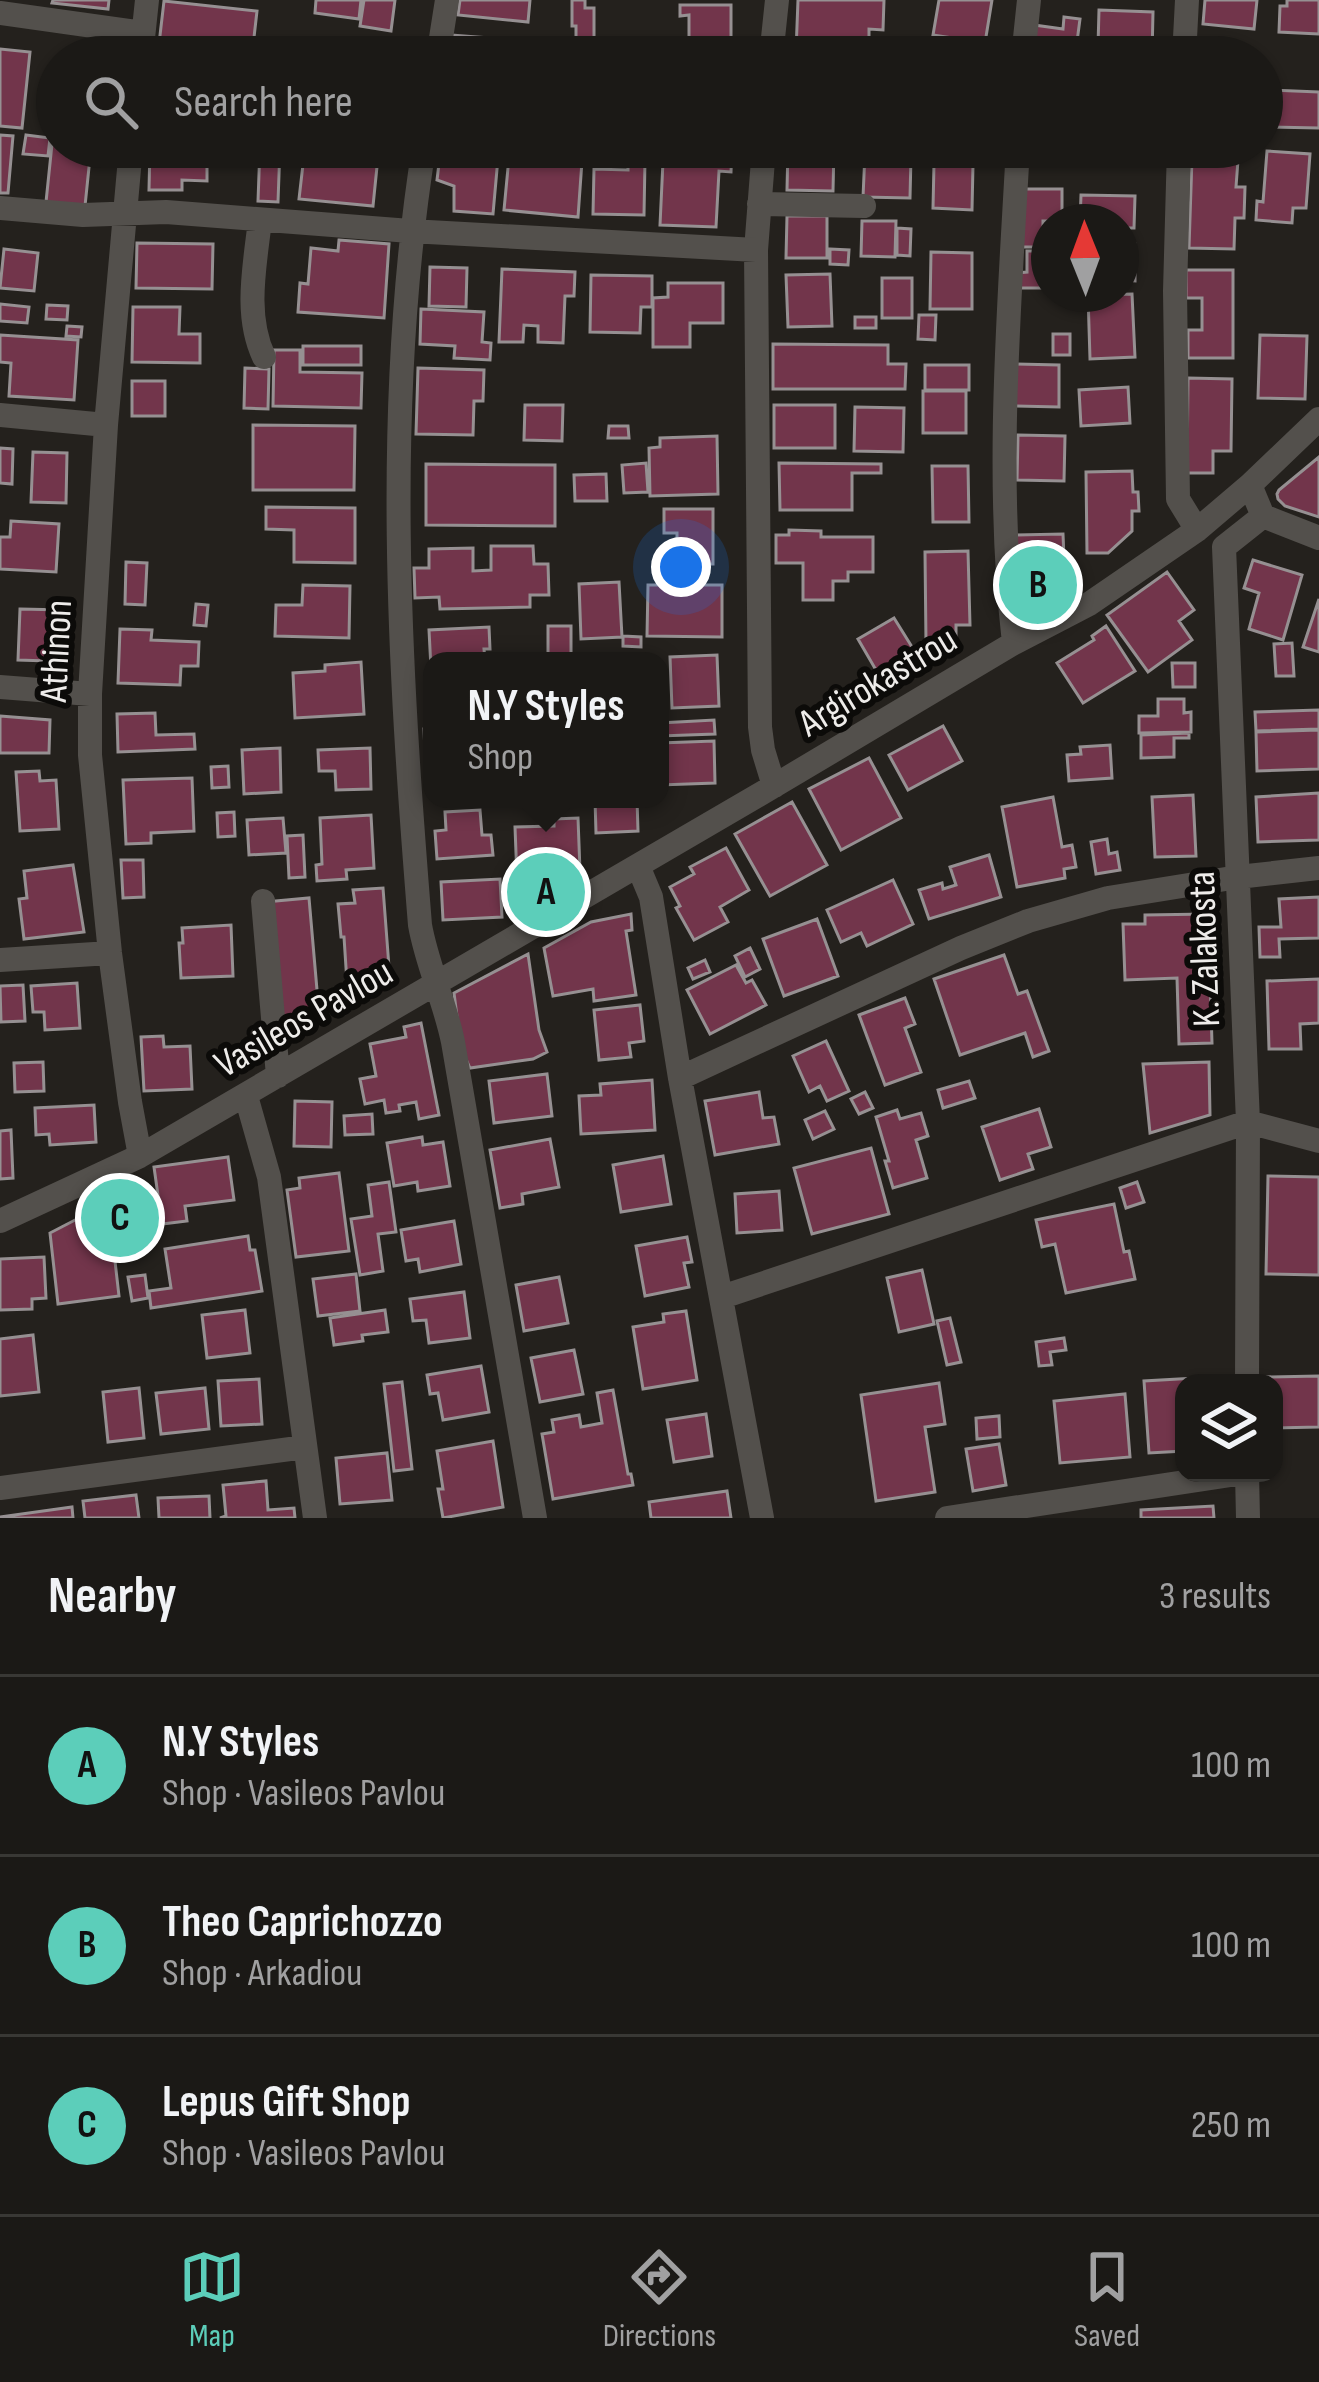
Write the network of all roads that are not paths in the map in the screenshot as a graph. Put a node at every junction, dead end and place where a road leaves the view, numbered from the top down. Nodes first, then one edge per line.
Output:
1 (147, 0) edge
2 (447, 0) edge
3 (777, 0) edge
4 (1029, 0) edge
5 (1187, 0) edge
6 (0, 14) edge
7 (101, 36) edge
8 (143, 36) edge
9 (441, 36) edge
10 (773, 36) edge
11 (1025, 36) edge
12 (1185, 36) edge
13 (129, 168) edge
14 (421, 168) edge
15 (762, 168) edge
16 (1017, 168) edge
17 (1178, 168) edge
18 (759, 204) junction
19 (864, 206) dead end
20 (0, 208) edge
21 (124, 214) junction
22 (260, 220) junction
23 (410, 232) junction
24 (756, 250) junction
25 (263, 358) dead end
26 (0, 416) edge
27 (1319, 419) edge
28 (106, 425) junction
29 (1250, 485) junction
30 (1263, 516) junction
31 (1195, 531) junction
32 (1319, 538) edge
33 (1224, 547) junction
34 (1014, 643) junction
35 (0, 687) edge
36 (90, 694) junction
37 (774, 786) junction
38 (638, 866) junction
39 (1319, 868) edge
40 (1238, 877) junction
41 (263, 901) dead end
42 (110, 952) junction
43 (0, 960) edge
44 (436, 983) junction
45 (278, 1076) junction
46 (680, 1078) junction
47 (246, 1096) junction
48 (1248, 1122) junction
49 (1319, 1141) edge
50 (140, 1156) junction
51 (0, 1221) edge
52 (722, 1297) junction
53 (1247, 1374) edge
54 (304, 1447) junction
55 (1186, 1482) edge
56 (1246, 1482) edge
57 (0, 1488) edge
58 (315, 1518) edge
59 (535, 1518) edge
60 (761, 1518) edge
61 (947, 1518) edge
62 (1248, 1518) edge

1 - 8 street
2 - 9 street
3 - 10 street
4 - 11 street
5 - 12 street
6 - 7 street
13 - 21 street, Athinon
14 - 23 street
15 - 18 street
16 - 34 street
17 - 31 street
18 - 19 street
18 - 24 street
20 - 21 street
21 - 22 street
21 - 28 street, Athinon
22 - 23 street
22 - 25 street
23 - 24 street
23 - 44 street
24 - 37 street
26 - 28 street
27 - 29 street, Argirokastrou
28 - 36 street, Athinon
29 - 30 street
29 - 31 street, Argirokastrou
30 - 32 street
30 - 33 street
31 - 33 street
31 - 34 street, Argirokastrou
33 - 40 street, K. Zalakosta
34 - 37 street, Argirokastrou
35 - 36 street
36 - 42 street, Athinon
37 - 38 street, Argirokastrou
38 - 44 street, Vasileos Pavlou
38 - 46 street
39 - 40 street
40 - 46 street
40 - 48 street, K. Zalakosta
41 - 45 street
42 - 43 street
42 - 50 street, Athinon
44 - 45 street, Vasileos Pavlou
44 - 59 street
45 - 47 street, Vasileos Pavlou
46 - 52 street
47 - 50 street, Vasileos Pavlou
47 - 54 street
48 - 49 street
48 - 52 street
48 - 53 street, K. Zalakosta
50 - 51 street, Vasileos Pavlou
52 - 60 street
54 - 57 street
54 - 58 street
55 - 61 street
56 - 62 street

